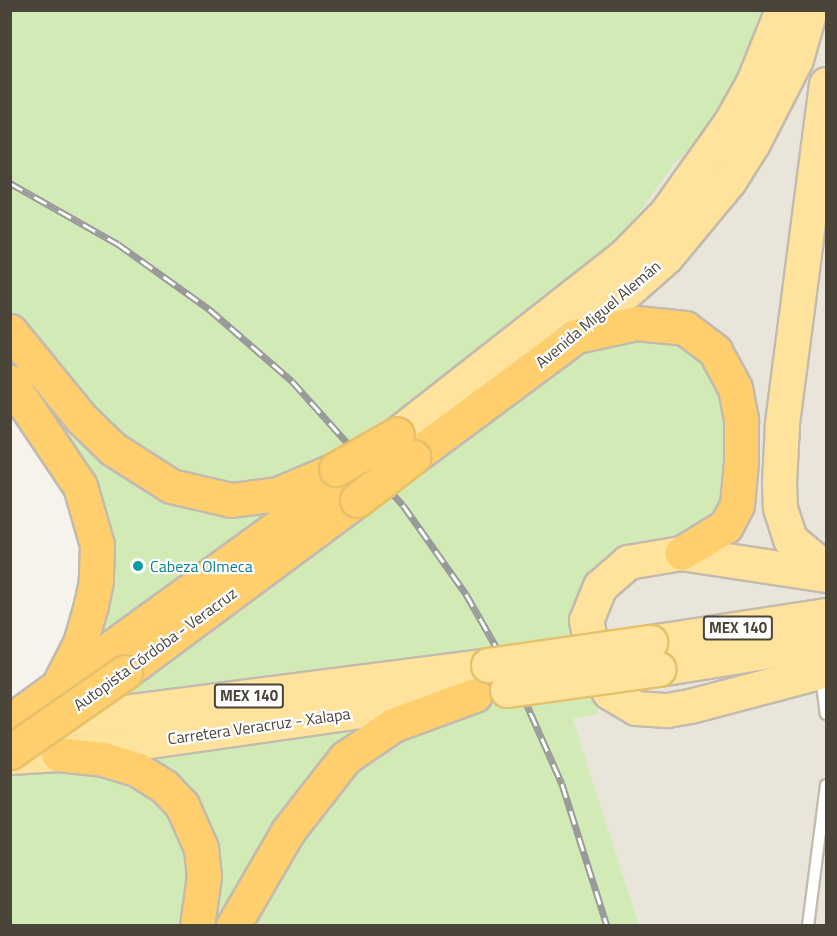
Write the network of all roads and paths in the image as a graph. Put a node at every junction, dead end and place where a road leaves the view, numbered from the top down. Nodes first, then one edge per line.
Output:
1 (782, 10) edge
2 (810, 10) edge
3 (826, 84) edge
4 (10, 332) edge
5 (576, 336) junction
6 (10, 382) edge
7 (405, 445) junction
8 (346, 482) junction
9 (681, 553) junction
10 (826, 569) edge
11 (826, 575) edge
12 (826, 615) edge
13 (654, 655) junction
14 (825, 661) edge
15 (497, 678) junction
16 (58, 687) junction
17 (475, 695) junction
18 (826, 714) edge
19 (10, 723) edge
20 (10, 752) edge
21 (58, 754) junction
22 (10, 757) edge
23 (826, 785) edge
24 (197, 926) edge
25 (233, 926) edge
26 (808, 926) edge

1 - 7 main road, Avenida Miguel Alemán
2 - 5 main road, Avenida Miguel Alemán
3 - 10 main road
4 - 8 highway
5 - 7 highway, Avenida Miguel Alemán
5 - 9 highway
6 - 16 highway
7 - 8 highway, Autopista Córdoba - Veracruz, bridge
8 - 16 highway, Autopista Córdoba - Veracruz
8 - 20 highway, Autopista Córdoba - Veracruz, bridge
9 - 11 main road
9 - 14 main road
12 - 13 main road, MEX 140
13 - 14 main road, MEX 140
13 - 15 main road, MEX 140, bridge
14 - 18 lane
15 - 17 main road, Carretera Veracruz - Xalapa / MEX 140
15 - 19 main road, Carretera Veracruz - Xalapa / MEX 140
16 - 19 highway, Autopista Córdoba - Veracruz
17 - 21 main road, Carretera Veracruz - Xalapa / MEX 140
17 - 25 highway
21 - 22 main road, Carretera Veracruz - Xalapa / MEX 140
21 - 24 highway
23 - 26 lane

